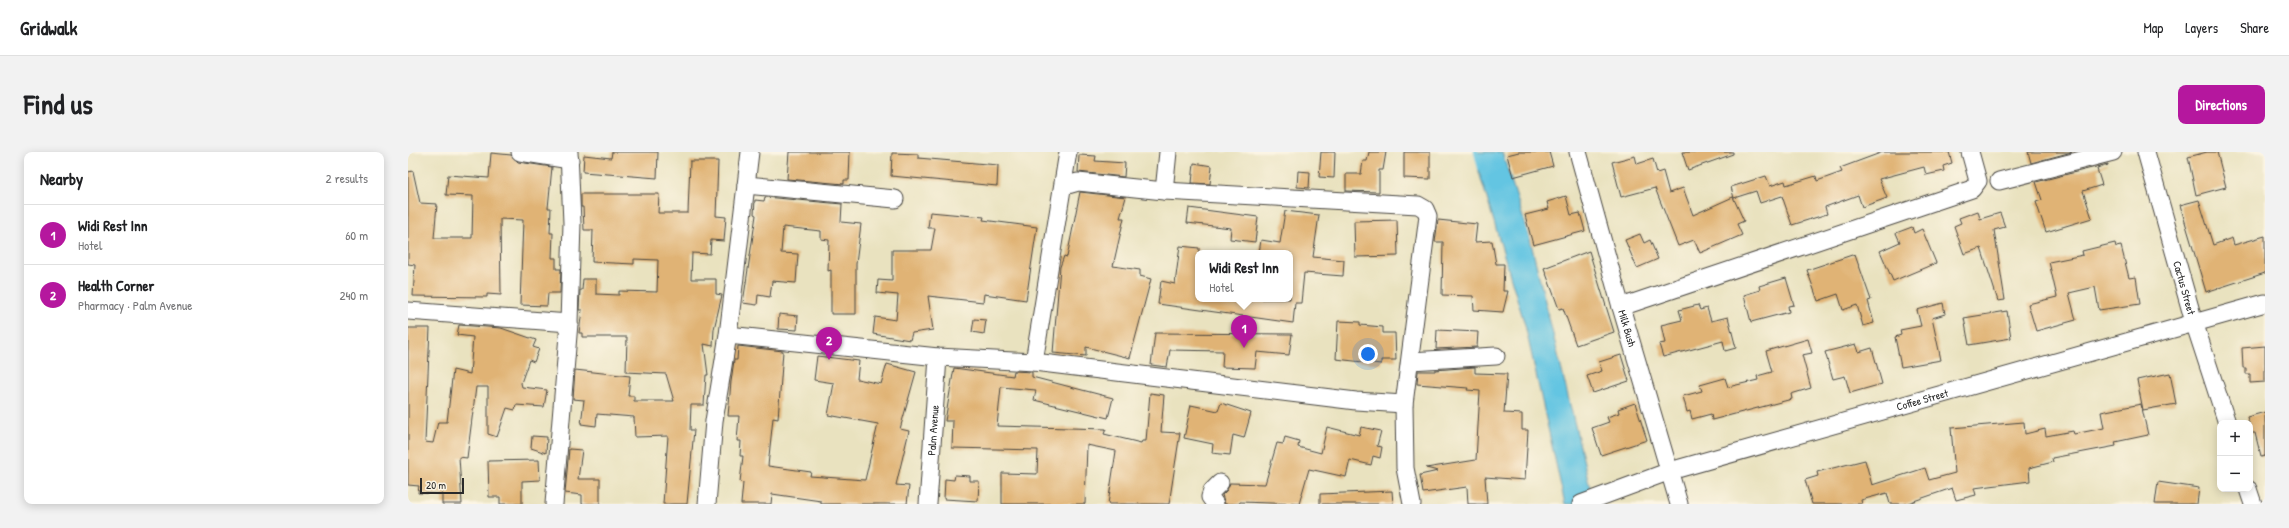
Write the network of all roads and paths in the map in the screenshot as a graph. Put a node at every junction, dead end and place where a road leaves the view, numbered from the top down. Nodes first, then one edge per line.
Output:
1 (520, 152) edge
2 (750, 152) edge
3 (1068, 152) edge
4 (1168, 152) edge
5 (1578, 152) edge
6 (1970, 152) edge
7 (2113, 152) edge
8 (2146, 152) edge
9 (570, 156) edge
10 (2000, 181) dead end
11 (746, 185) junction
12 (1064, 186) junction
13 (1164, 191) junction
14 (895, 199) dead end
15 (2265, 303) edge
16 (1621, 307) junction
17 (408, 311) edge
18 (2194, 322) junction
19 (569, 323) junction
20 (728, 335) junction
21 (1496, 356) dead end
22 (938, 357) junction
23 (1410, 361) junction
24 (1034, 362) junction
25 (1404, 404) junction
26 (2226, 420) edge
27 (1670, 471) junction
28 (1220, 483) dead end
29 (2249, 492) edge
30 (554, 504) edge
31 (707, 504) edge
32 (928, 504) edge
33 (1215, 504) edge
34 (1412, 504) edge
35 (1581, 504) edge
36 (1679, 504) edge
37 (2253, 504) edge

1 - 9 street
2 - 11 street
3 - 12 street
4 - 13 street
5 - 16 street, Milk Bush
6 - 16 street
7 - 10 street
8 - 18 street, Cactus Street
9 - 19 street
11 - 14 street
11 - 20 street
12 - 13 street
12 - 24 street
13 - 23 street
15 - 18 street, Coffee Street
16 - 27 street, Milk Bush
17 - 19 street
18 - 26 street, Cactus Street
18 - 27 street, Coffee Street
19 - 30 street
20 - 22 street
20 - 31 street
21 - 23 street
22 - 24 street
22 - 32 street, Palm Avenue
23 - 25 street
24 - 25 street
25 - 34 street
27 - 35 street, Coffee Street
27 - 36 street, Milk Bush
28 - 33 street
29 - 37 street

